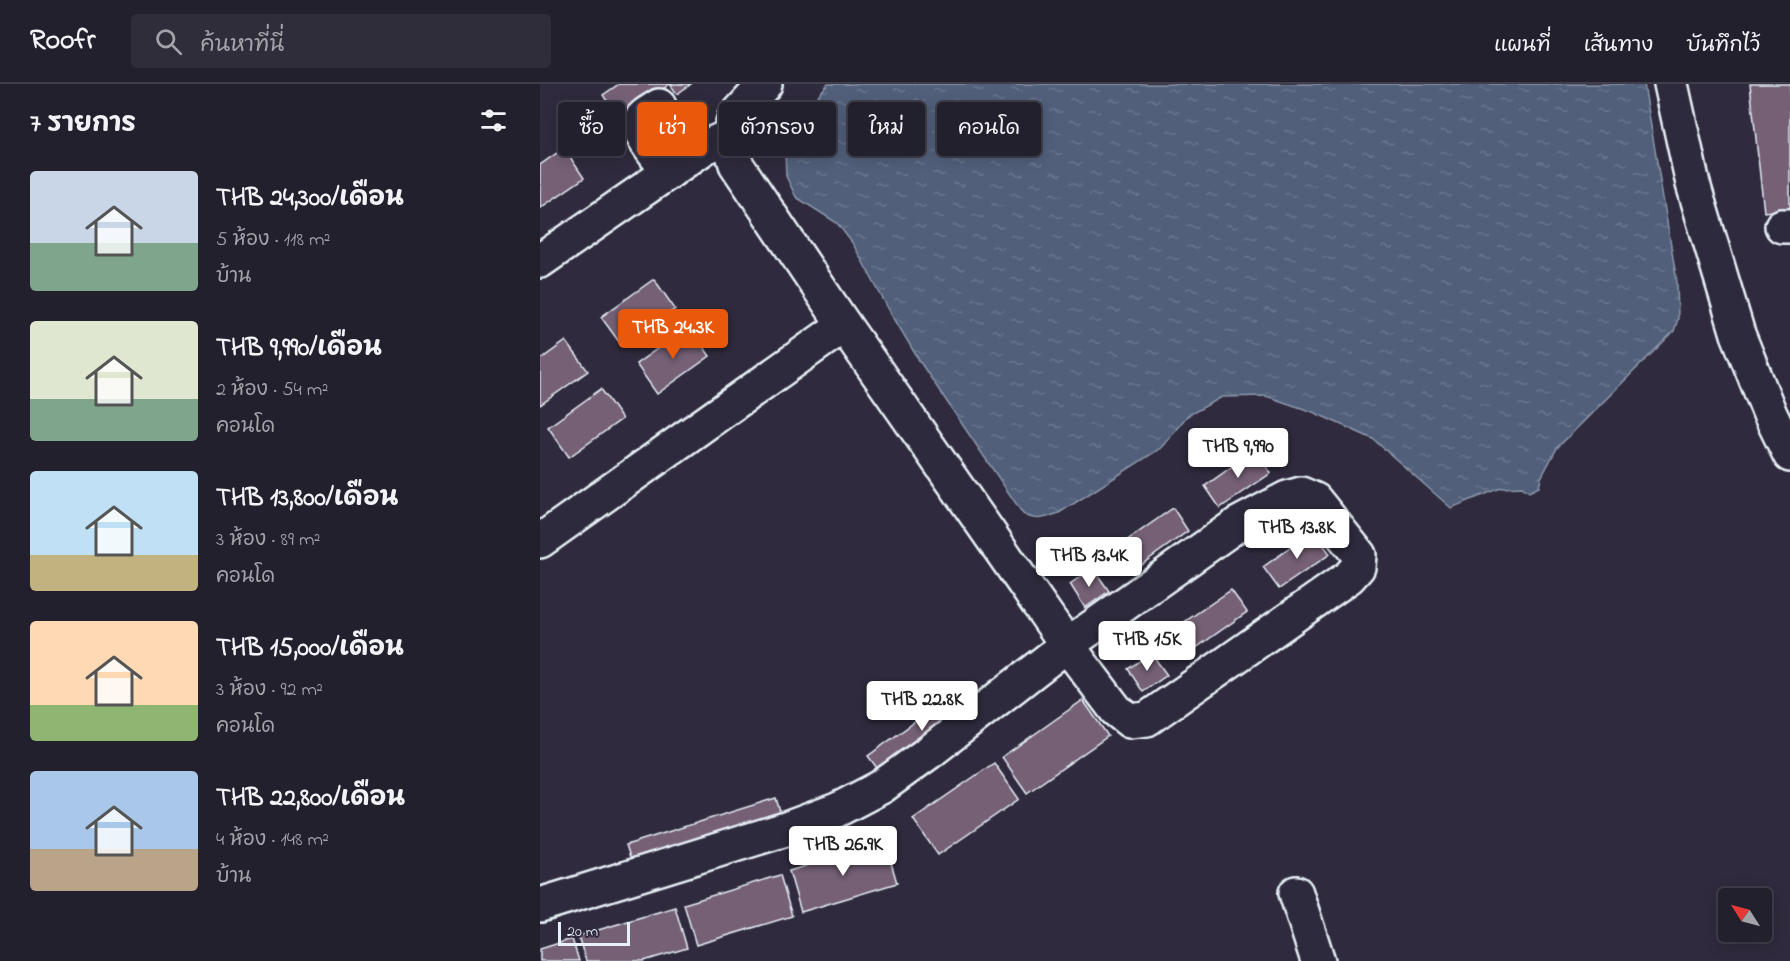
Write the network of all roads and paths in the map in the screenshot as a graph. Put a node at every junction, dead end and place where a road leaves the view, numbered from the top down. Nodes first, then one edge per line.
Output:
1 (765, 84) edge
2 (1671, 84) edge
3 (749, 102) edge
4 (719, 140) edge
5 (657, 156) edge
6 (734, 156) edge
7 (669, 172) junction
8 (540, 261) edge
9 (844, 325) junction
10 (1790, 455) edge
11 (540, 541) edge
12 (1066, 645) junction
13 (1296, 893) dead end
14 (540, 905) edge
15 (1318, 961) edge

1 - 3 street
2 - 10 street
4 - 7 street
5 - 7 street
6 - 9 street
7 - 8 street
9 - 11 street
9 - 12 street
12 - 12 street
12 - 14 street
13 - 15 street

